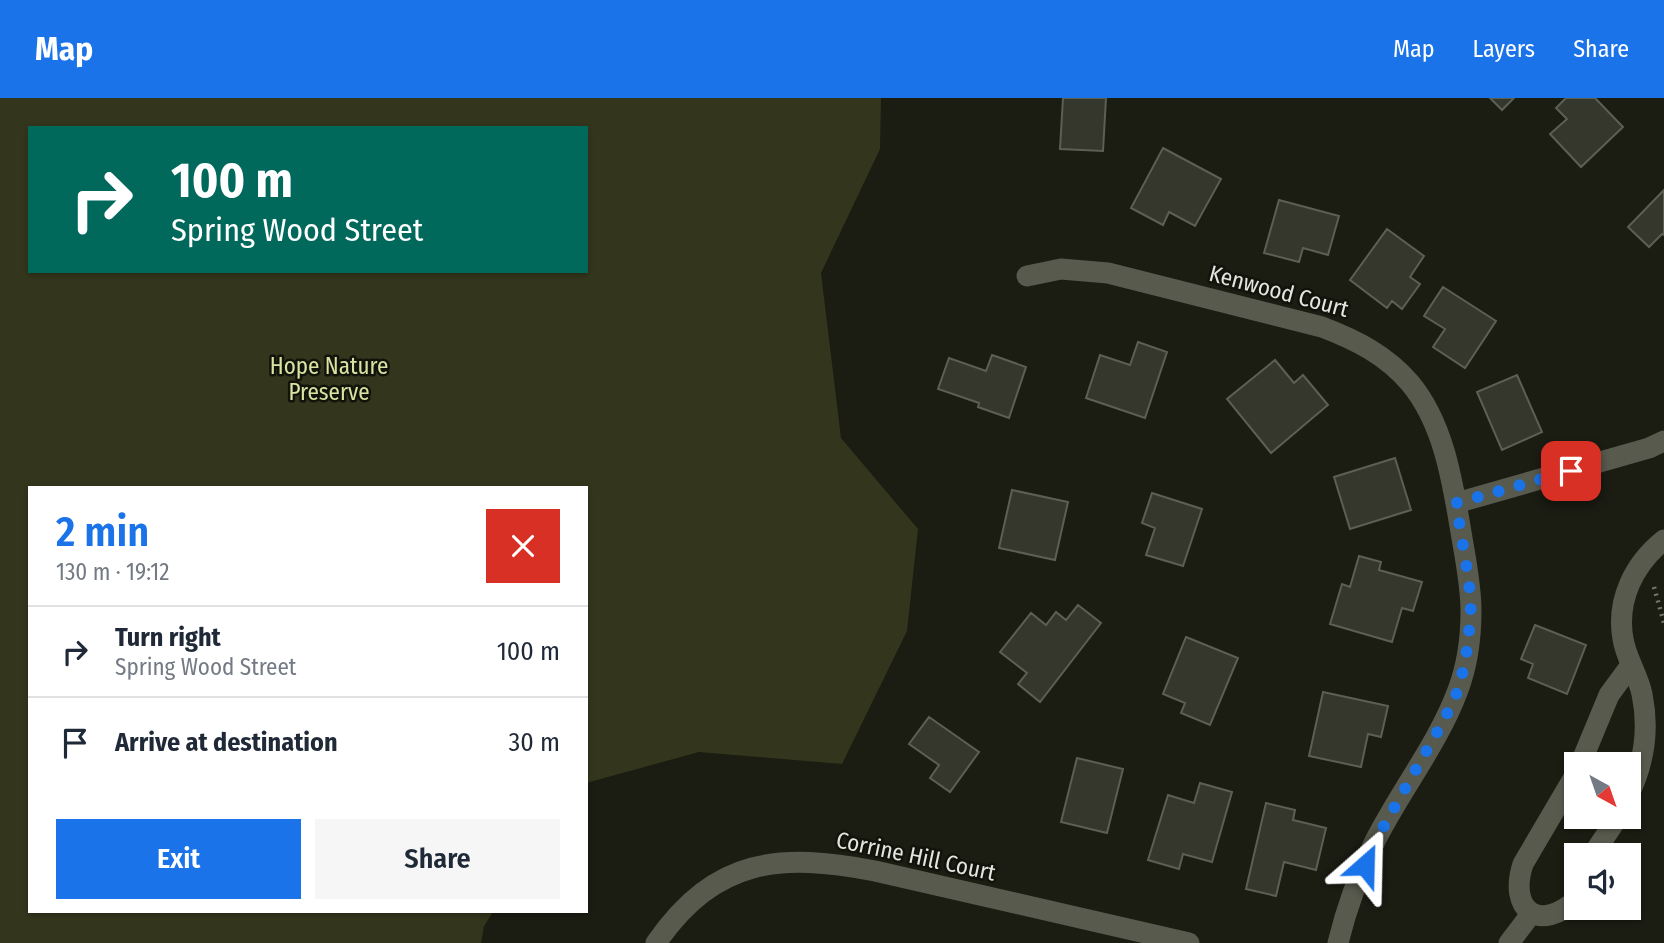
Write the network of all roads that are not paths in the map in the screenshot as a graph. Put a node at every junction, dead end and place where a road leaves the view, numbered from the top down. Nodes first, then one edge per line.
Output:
1 (1027, 276) dead end
2 (1664, 443) edge
3 (1456, 503) junction
4 (1664, 540) edge
5 (1631, 665) junction
6 (1585, 752) edge
7 (1642, 758) edge
8 (1564, 794) edge
9 (1564, 907) edge
10 (1531, 914) junction
11 (656, 943) edge
12 (1189, 943) edge
13 (1339, 943) edge
14 (1509, 943) edge

1 - 3 street, Kenwood Court
2 - 3 street
3 - 13 street, Kenwood Court
4 - 5 street
5 - 6 street
5 - 7 street
8 - 10 street
9 - 10 street
10 - 14 street
11 - 12 street, Corrine Hill Court

